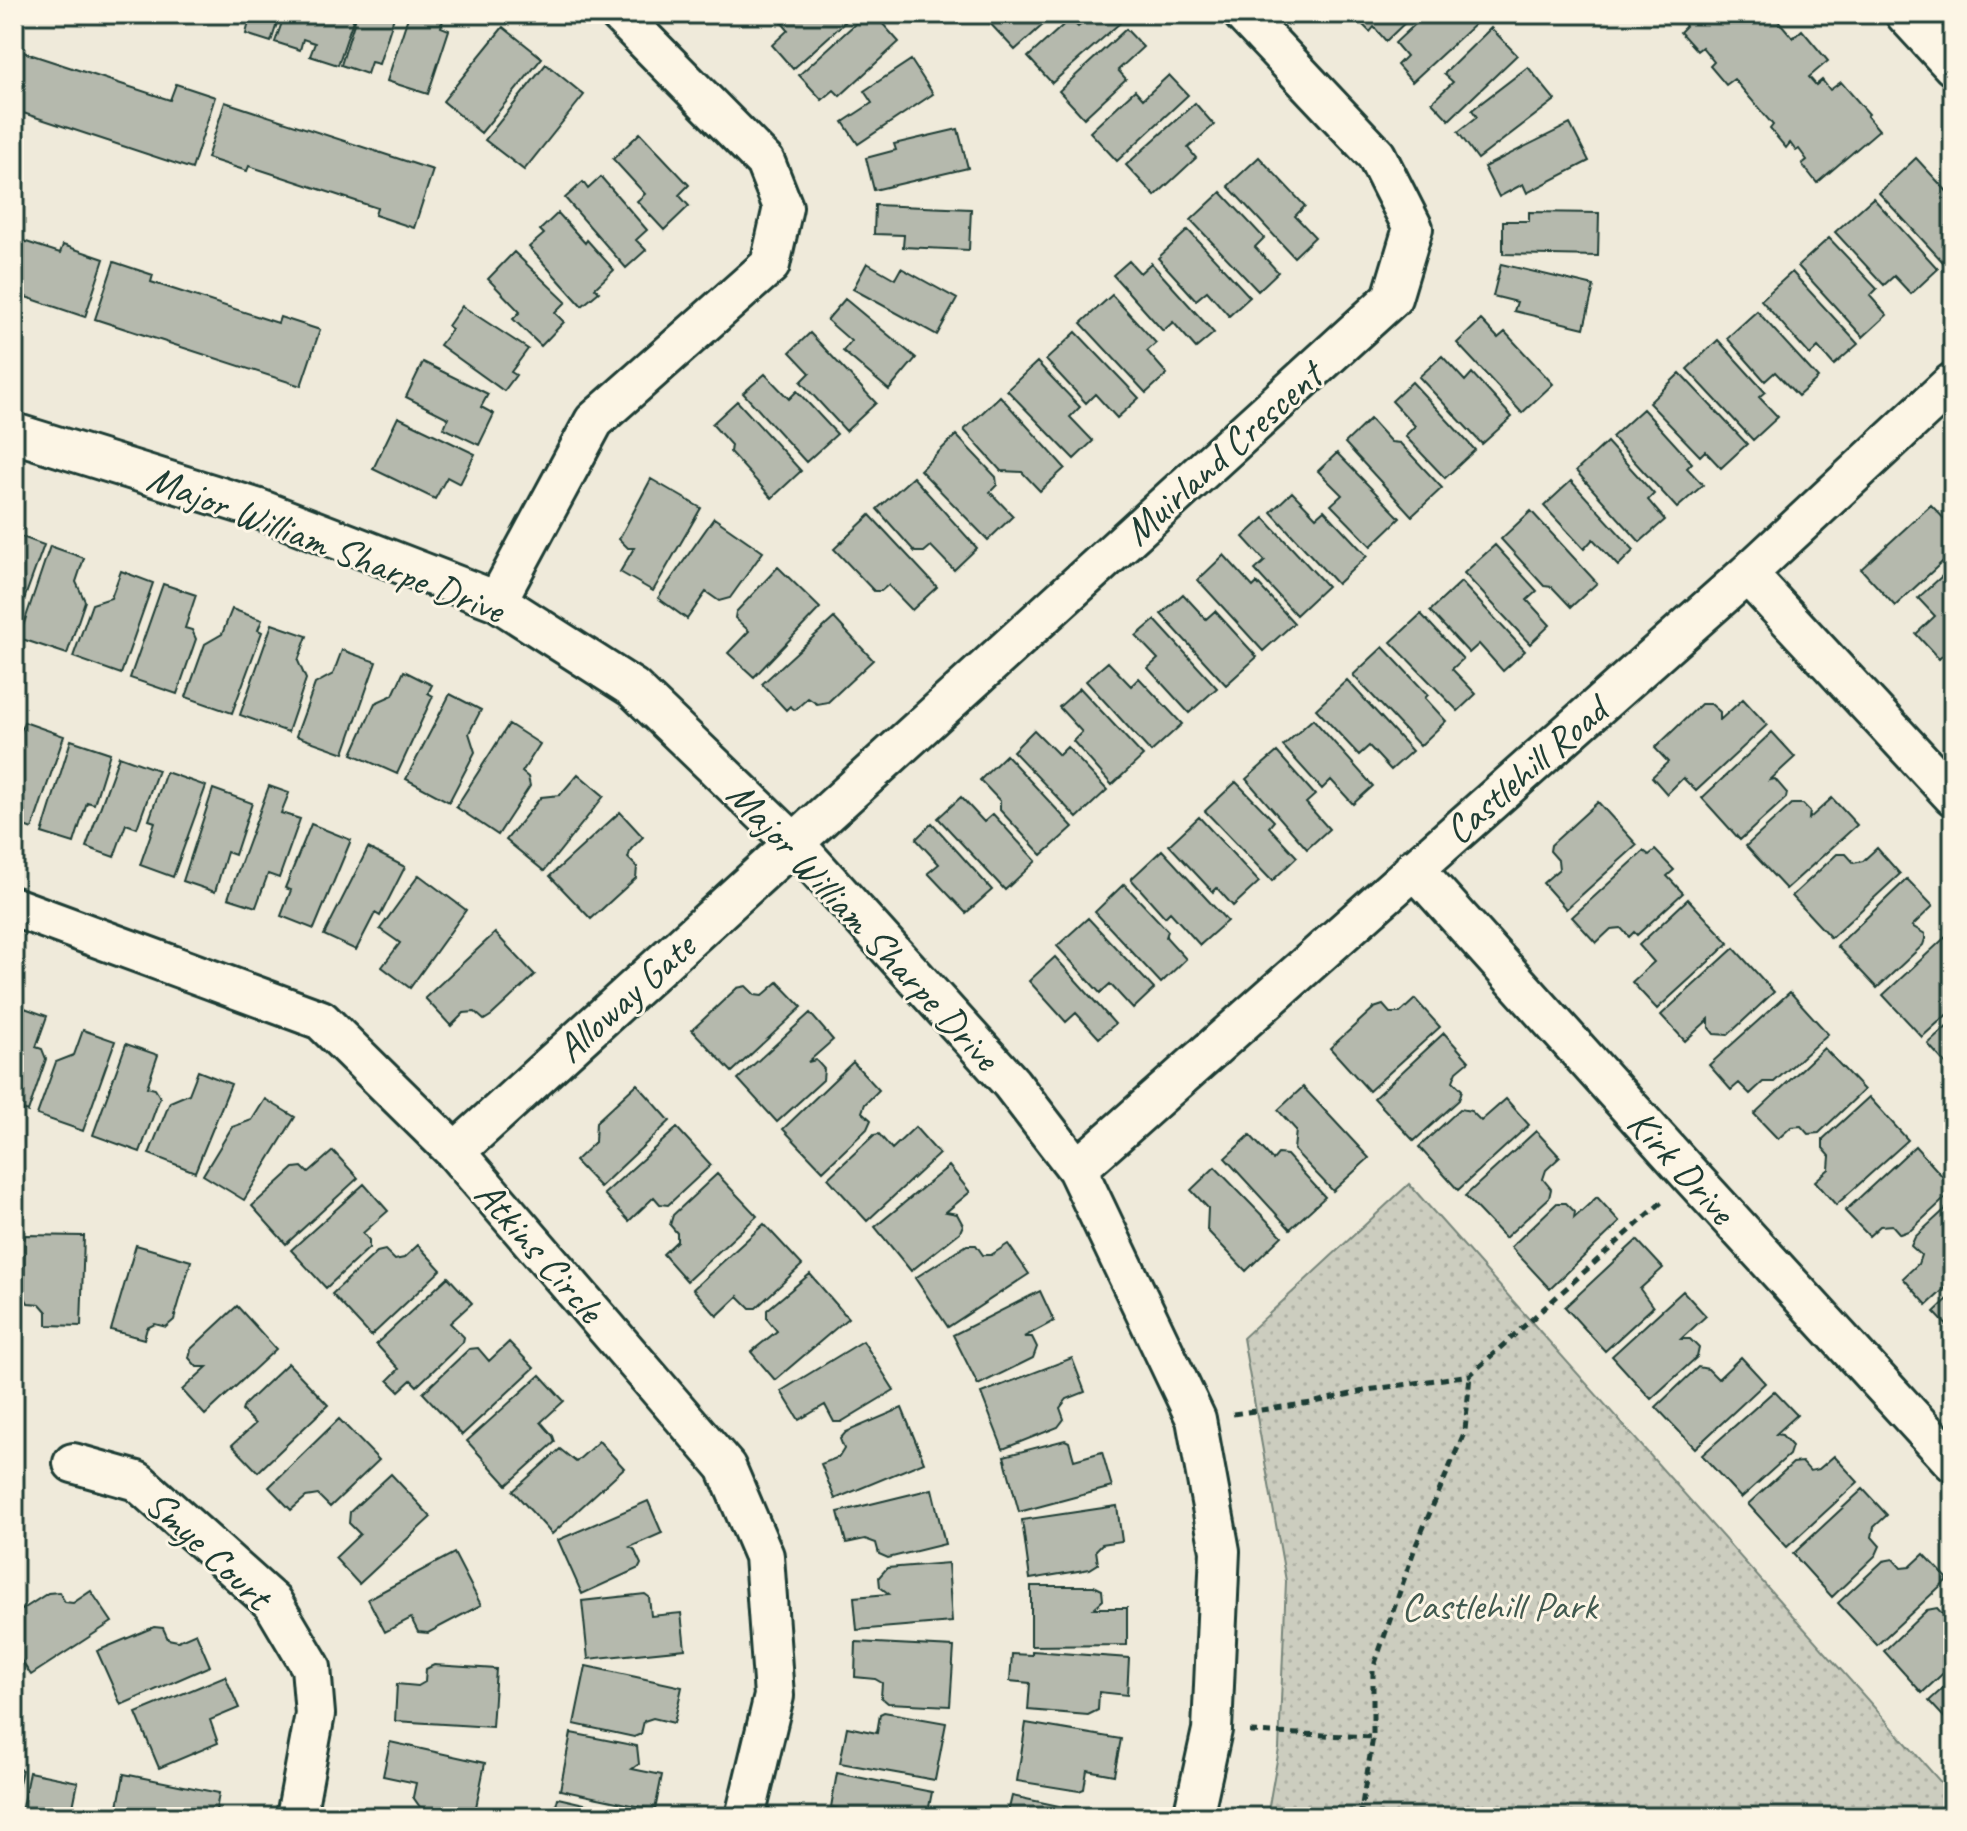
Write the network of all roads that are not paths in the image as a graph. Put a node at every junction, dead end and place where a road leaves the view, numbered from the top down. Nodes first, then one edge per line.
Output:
1 (619, 14) edge
2 (1243, 14) edge
3 (1905, 14) edge
4 (1953, 66) edge
5 (1953, 382) edge
6 (14, 433) edge
7 (1747, 574) junction
8 (497, 601) junction
9 (1953, 796) edge
10 (794, 843) junction
11 (1414, 868) junction
12 (14, 907) edge
13 (455, 1152) junction
14 (1077, 1169) junction
15 (1953, 1462) edge
16 (73, 1463) dead end
17 (296, 1817) edge
18 (745, 1817) edge
19 (1193, 1817) edge

1 - 8 street
2 - 10 street, Muirland Crescent
3 - 4 street
5 - 7 street, Castlehill Road
6 - 8 street, Major William Sharpe Drive
7 - 9 street
7 - 11 street, Castlehill Road
8 - 10 street, Major William Sharpe Drive
10 - 13 street, Alloway Gate
10 - 14 street, Major William Sharpe Drive
11 - 14 street, Castlehill Road
11 - 15 street, Kirk Drive
12 - 13 street, Atkins Circle
13 - 18 street, Atkins Circle
14 - 19 street, Major William Sharpe Drive
16 - 17 street, Smye Court

